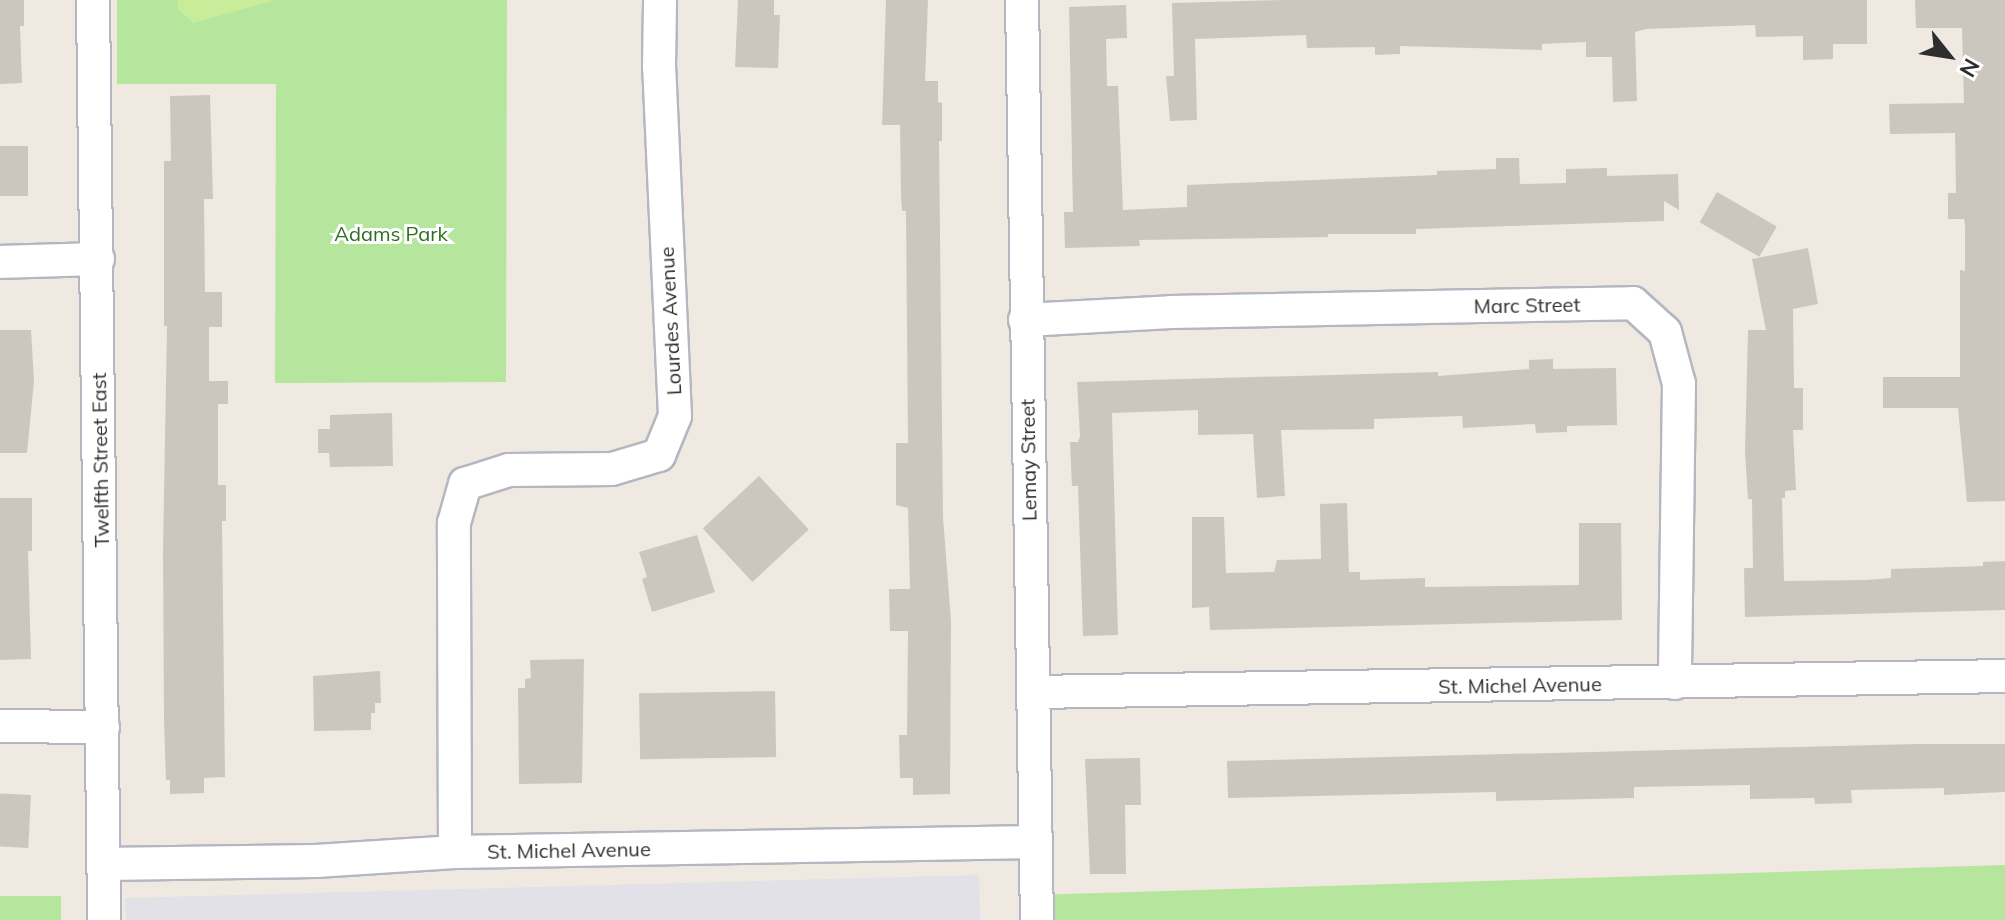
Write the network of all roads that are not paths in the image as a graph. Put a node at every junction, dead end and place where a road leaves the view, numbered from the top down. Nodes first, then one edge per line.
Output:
1 (93, 0) edge
2 (660, 0) edge
3 (1022, 0) edge
4 (98, 259) junction
5 (0, 262) edge
6 (1025, 320) junction
7 (2005, 676) edge
8 (1675, 683) junction
9 (1034, 692) junction
10 (0, 726) edge
11 (103, 727) junction
12 (1036, 842) junction
13 (455, 852) junction
14 (103, 864) junction
15 (104, 920) edge
16 (1037, 920) edge

1 - 4 street, Twelfth Street East
2 - 13 street, Lourdes Avenue
3 - 6 street, Lemay Street
4 - 5 street
4 - 11 street, Twelfth Street East
6 - 8 street, Marc Street
6 - 9 street, Lemay Street
7 - 8 street, St. Michel Avenue
8 - 9 street, St. Michel Avenue
9 - 12 street, Lemay Street
10 - 11 street
11 - 14 street, Twelfth Street East
12 - 13 street, St. Michel Avenue
12 - 16 street, Lemay Street
13 - 14 street, St. Michel Avenue
14 - 15 street, Twelfth Street East

